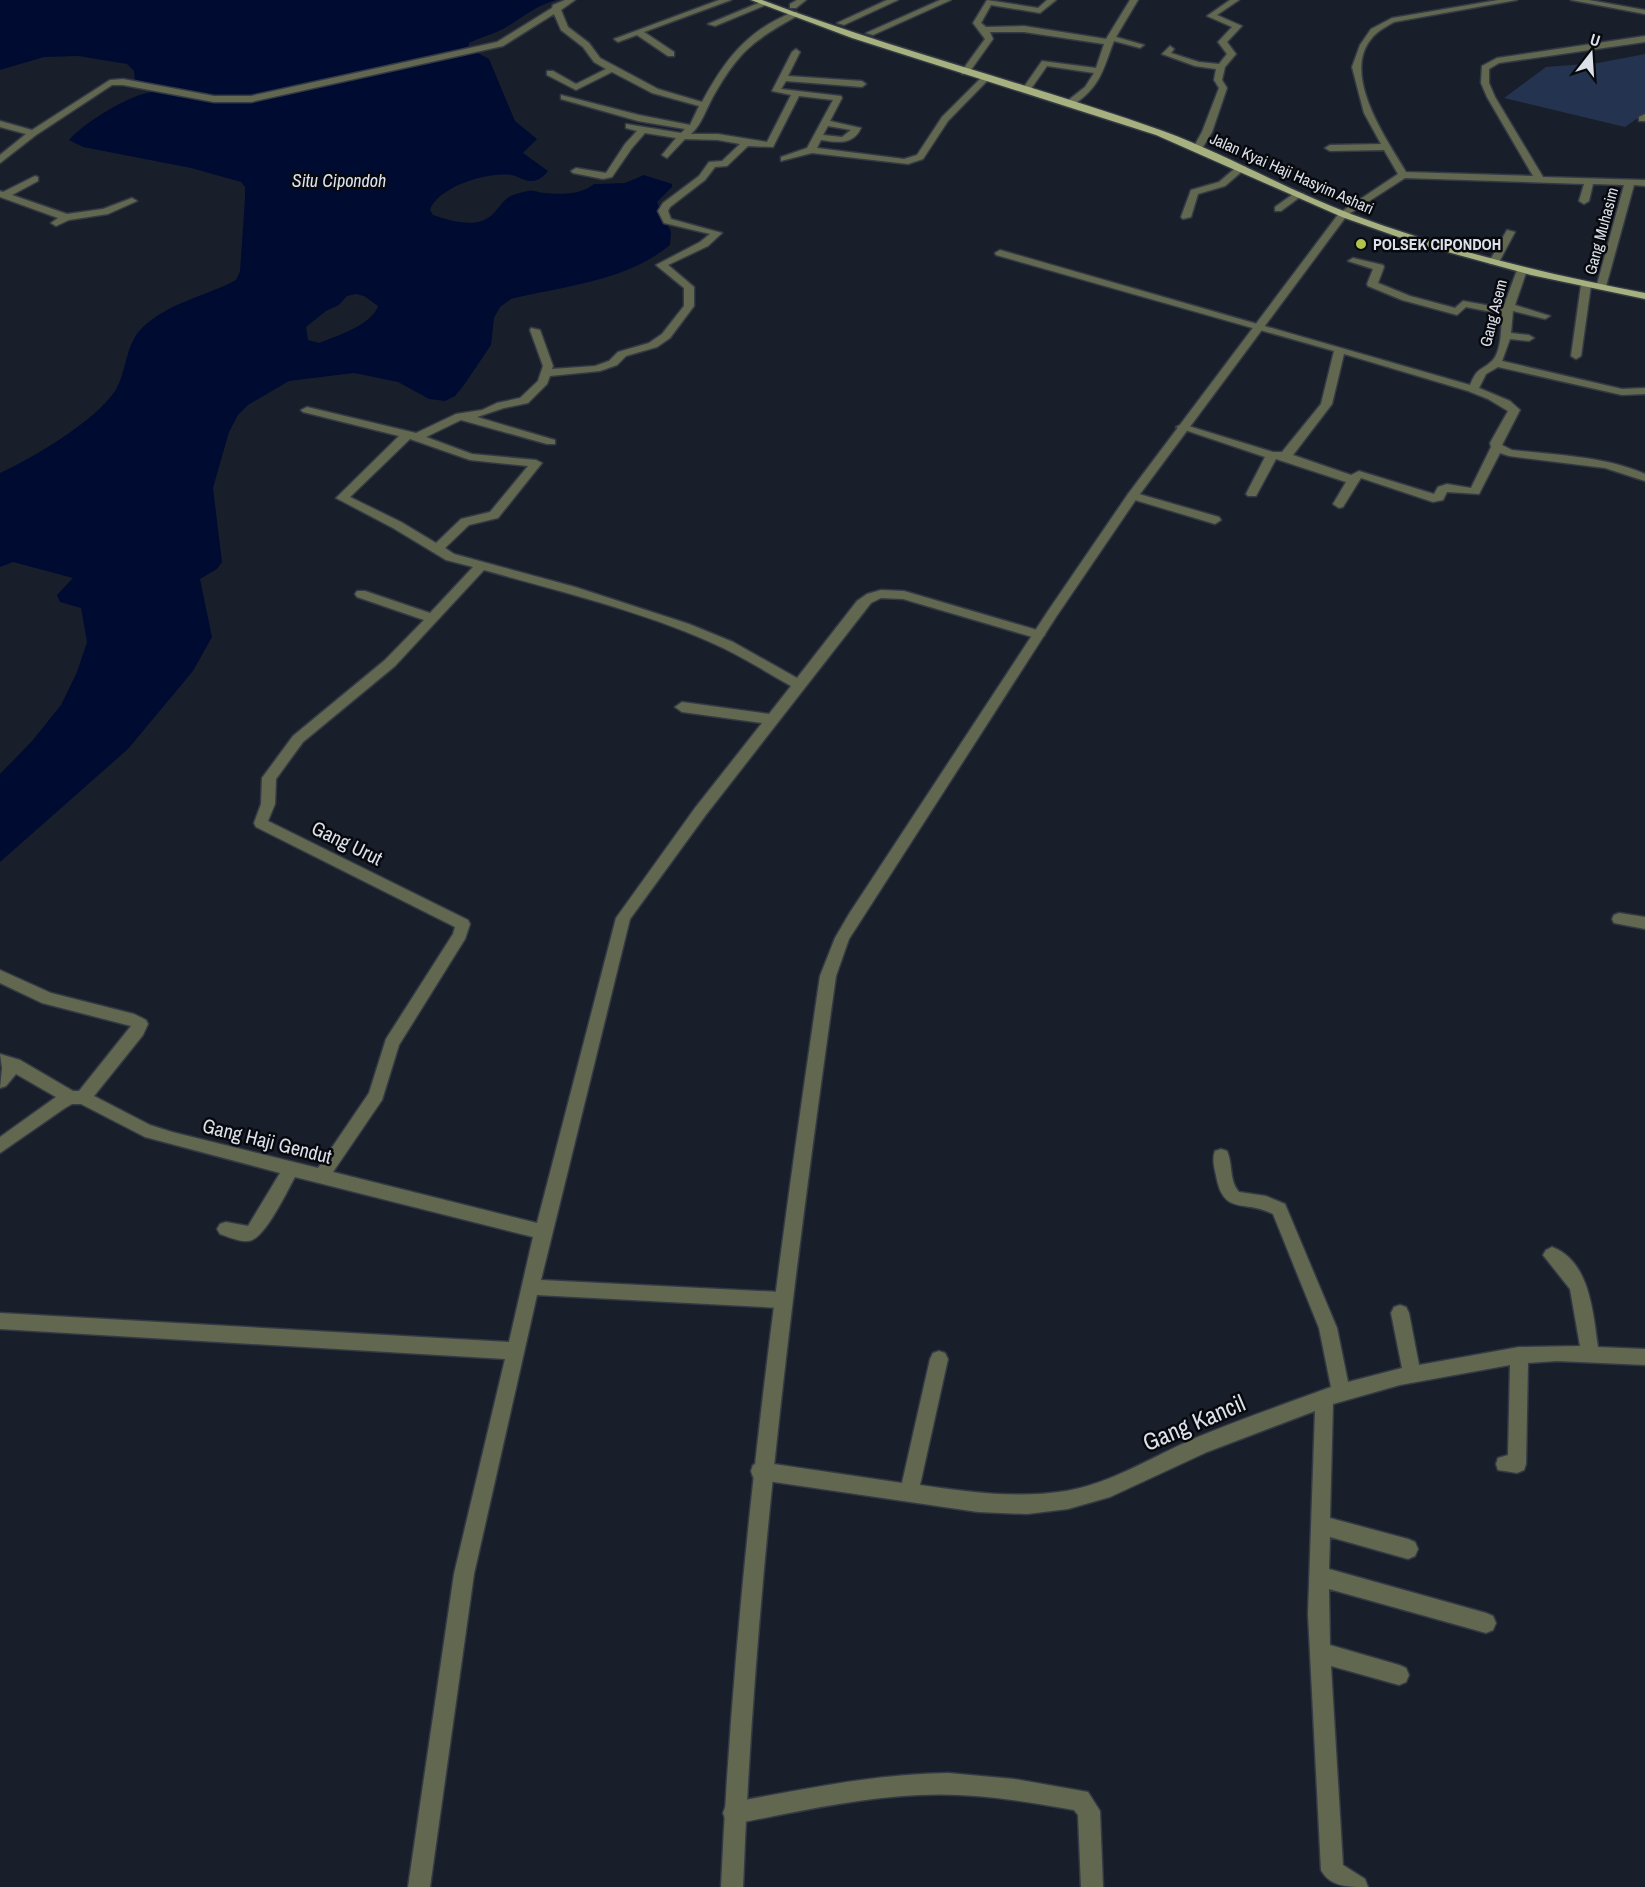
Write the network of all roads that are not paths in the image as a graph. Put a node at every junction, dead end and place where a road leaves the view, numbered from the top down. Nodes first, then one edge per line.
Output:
1 (571, 0) edge
2 (727, 0) edge
3 (776, 0) edge
4 (802, 0) edge
5 (894, 0) edge
6 (947, 0) edge
7 (1052, 0) edge
8 (1134, 0) edge
9 (1235, 0) edge
10 (1513, 0) edge
11 (1575, 0) edge
12 (990, 1) edge
13 (760, 2) edge
14 (1013, 3) edge
15 (556, 7) junction
16 (793, 10) junction
17 (1645, 12) edge
18 (690, 14) junction
19 (842, 23) junction
20 (712, 24) junction
21 (724, 29) dead end
22 (983, 30) junction
23 (638, 32) junction
24 (870, 33) junction
25 (618, 39) dead end
26 (1645, 39) edge
27 (1110, 40) junction
28 (1140, 45) dead end
29 (1170, 49) dead end
30 (796, 52) dead end
31 (671, 54) dead end
32 (932, 61) junction
33 (1221, 67) junction
34 (612, 69) junction
35 (1101, 71) junction
36 (965, 72) junction
37 (550, 73) dead end
38 (781, 78) junction
39 (986, 79) junction
40 (862, 84) dead end
41 (1025, 91) junction
42 (796, 94) junction
43 (564, 96) dead end
44 (1069, 104) junction
45 (704, 105) junction
46 (825, 123) junction
47 (0, 124) edge
48 (629, 126) dead end
49 (694, 128) junction
50 (644, 130) junction
51 (33, 133) junction
52 (683, 136) junction
53 (817, 137) junction
54 (746, 143) junction
55 (1387, 147) junction
56 (1198, 148) junction
57 (1330, 148) dead end
58 (811, 150) junction
59 (667, 155) dead end
60 (784, 159) dead end
61 (0, 160) edge
62 (1242, 167) junction
63 (576, 171) dead end
64 (1403, 175) junction
65 (35, 179) dead end
66 (1540, 180) junction
67 (1589, 182) junction
68 (1630, 182) junction
69 (1645, 183) edge
70 (2, 194) edge
71 (1299, 194) junction
72 (132, 201) dead end
73 (1584, 201) dead end
74 (1278, 209) dead end
75 (1343, 214) junction
76 (1185, 217) dead end
77 (1510, 232) dead end
78 (1000, 253) dead end
79 (1353, 261) dead end
80 (1494, 262) junction
81 (1522, 270) junction
82 (1586, 285) junction
83 (1601, 288) junction
84 (1645, 296) edge
85 (1508, 309) junction
86 (1545, 316) dead end
87 (1261, 326) junction
88 (535, 330) dead end
89 (1506, 335) junction
90 (1529, 338) dead end
91 (1340, 350) junction
92 (1576, 356) dead end
93 (1496, 363) junction
94 (547, 373) junction
95 (1473, 390) junction
96 (1645, 391) edge
97 (307, 410) dead end
98 (465, 417) junction
99 (1182, 427) junction
100 (412, 436) junction
101 (551, 442) dead end
102 (1497, 447) junction
103 (1278, 455) junction
104 (1645, 478) edge
105 (1353, 480) junction
106 (1252, 494) dead end
107 (1132, 496) junction
108 (1339, 504) dead end
109 (1215, 520) dead end
110 (436, 549) junction
111 (480, 567) junction
112 (361, 594) dead end
113 (432, 618) junction
114 (1039, 635) junction
115 (800, 685) junction
116 (682, 707) dead end
117 (773, 719) junction
118 (1619, 919) dead end
119 (1645, 923) edge
120 (0, 976) edge
121 (7, 1062) edge
122 (0, 1081) edge
123 (76, 1097) junction
124 (0, 1146) edge
125 (1221, 1156) dead end
126 (291, 1169) junction
127 (321, 1177) junction
128 (226, 1229) dead end
129 (543, 1232) junction
130 (1552, 1256) dead end
131 (530, 1287) junction
132 (781, 1300) junction
133 (1400, 1313) dead end
134 (0, 1321) edge
135 (515, 1351) junction
136 (1590, 1353) junction
137 (1519, 1355) junction
138 (1645, 1357) edge
139 (939, 1359) dead end
140 (1412, 1374) junction
141 (1332, 1396) junction
142 (1506, 1464) dead end
143 (760, 1471) junction
144 (909, 1493) junction
145 (1321, 1525) junction
146 (1408, 1549) dead end
147 (1319, 1576) junction
148 (1486, 1623) dead end
149 (1321, 1653) junction
150 (1400, 1675) dead end
151 (734, 1813) junction
152 (419, 1887) edge
153 (732, 1887) edge
154 (1092, 1887) edge
155 (1358, 1887) edge

1 - 15 street
2 - 18 street
3 - 16 main road, Jalan Kyai Haji Hasyim Ashari
4 - 16 street
5 - 19 street
6 - 24 street
7 - 14 street
8 - 27 street
9 - 33 street
10 - 55 street
11 - 17 street
12 - 14 street
12 - 22 street
13 - 16 main road, Jalan Kyai Haji Hasyim Ashari
13 - 20 street
15 - 34 street
15 - 51 street
16 - 19 main road, Jalan Kyai Haji Hasyim Ashari
16 - 32 main road, Jalan Kyai Haji Hasyim Ashari
16 - 45 street
18 - 20 street
18 - 23 street
19 - 24 main road, Jalan Kyai Haji Hasyim Ashari
20 - 21 street
22 - 27 street
22 - 36 street
23 - 25 street
23 - 31 street
24 - 32 main road, Jalan Kyai Haji Hasyim Ashari
26 - 66 street
27 - 28 street
27 - 35 street
29 - 33 street
30 - 38 street
32 - 36 main road, Jalan Kyai Haji Hasyim Ashari
33 - 56 street
34 - 37 street
34 - 45 street
35 - 41 street
35 - 44 street
36 - 39 main road, Jalan Kyai Haji Hasyim Ashari
38 - 40 street
38 - 42 street
39 - 41 main road, Jalan Kyai Haji Hasyim Ashari
39 - 58 street
41 - 44 main road, Jalan Kyai Haji Hasyim Ashari
42 - 46 street
42 - 54 street
43 - 49 street
44 - 56 main road, Jalan Kyai Haji Hasyim Ashari
45 - 49 street
46 - 53 street
46 - 53 street
47 - 51 street
48 - 50 street
49 - 52 street
50 - 52 street
50 - 63 street
51 - 61 street
52 - 54 street
52 - 59 street
53 - 58 street
54 - 94 street
55 - 57 street
55 - 64 street
56 - 62 main road, Jalan Kyai Haji Hasyim Ashari
58 - 60 street
62 - 71 main road, Jalan Kyai Haji Hasyim Ashari
62 - 76 street
64 - 66 street
64 - 75 street
65 - 70 street
66 - 67 street
67 - 68 street
67 - 73 street
68 - 69 street
68 - 83 street, Gang Muhasim
70 - 72 street
71 - 74 street
71 - 75 main road, Jalan Kyai Haji Hasyim Ashari
75 - 80 main road, Jalan Kyai Haji Hasyim Ashari
75 - 87 street
77 - 80 street
78 - 87 street
79 - 85 street
80 - 81 main road, Jalan Kyai Haji Hasyim Ashari
81 - 82 main road, Jalan Kyai Haji Hasyim Ashari
81 - 85 street, Gang Asem
82 - 83 main road, Jalan Kyai Haji Hasyim Ashari
82 - 92 street
83 - 84 main road, Jalan Kyai Haji Hasyim Ashari
85 - 86 street
85 - 89 street, Gang Asem
87 - 91 street
87 - 99 street
88 - 94 street
89 - 90 street
89 - 93 street, Gang Asem
91 - 95 street
91 - 103 street
93 - 95 street, Gang Asem
93 - 96 street
94 - 98 street
95 - 102 street
97 - 100 street
98 - 100 street
98 - 101 street
99 - 103 street
99 - 107 street
100 - 110 street
100 - 110 street
102 - 104 street
102 - 105 street
103 - 105 street
103 - 106 street
105 - 108 street
107 - 109 street
107 - 114 street
110 - 111 street
111 - 113 street, Gang Urut
111 - 115 street
112 - 113 street
113 - 127 street, Gang Urut
114 - 115 street
114 - 132 street
115 - 117 street
116 - 117 street
117 - 129 street
118 - 119 street
120 - 123 street
121 - 122 street
121 - 123 street, Gang Haji Gendut
123 - 124 street
123 - 126 street, Gang Haji Gendut
125 - 141 street
126 - 127 street, Gang Haji Gendut
126 - 128 street
127 - 129 street, Gang Haji Gendut
129 - 131 street
130 - 136 street
131 - 132 street
131 - 135 street
132 - 143 street
133 - 140 street
134 - 135 street
135 - 152 street
136 - 137 street, Gang Kancil
136 - 138 street, Gang Kancil
137 - 140 street, Gang Kancil
137 - 142 street
139 - 144 street
140 - 141 street, Gang Kancil
141 - 144 street, Gang Kancil
141 - 145 street
143 - 144 street, Gang Kancil
143 - 151 street
145 - 146 street
145 - 147 street
147 - 148 street
147 - 149 street
149 - 150 street
149 - 155 street
151 - 153 street
151 - 154 street

